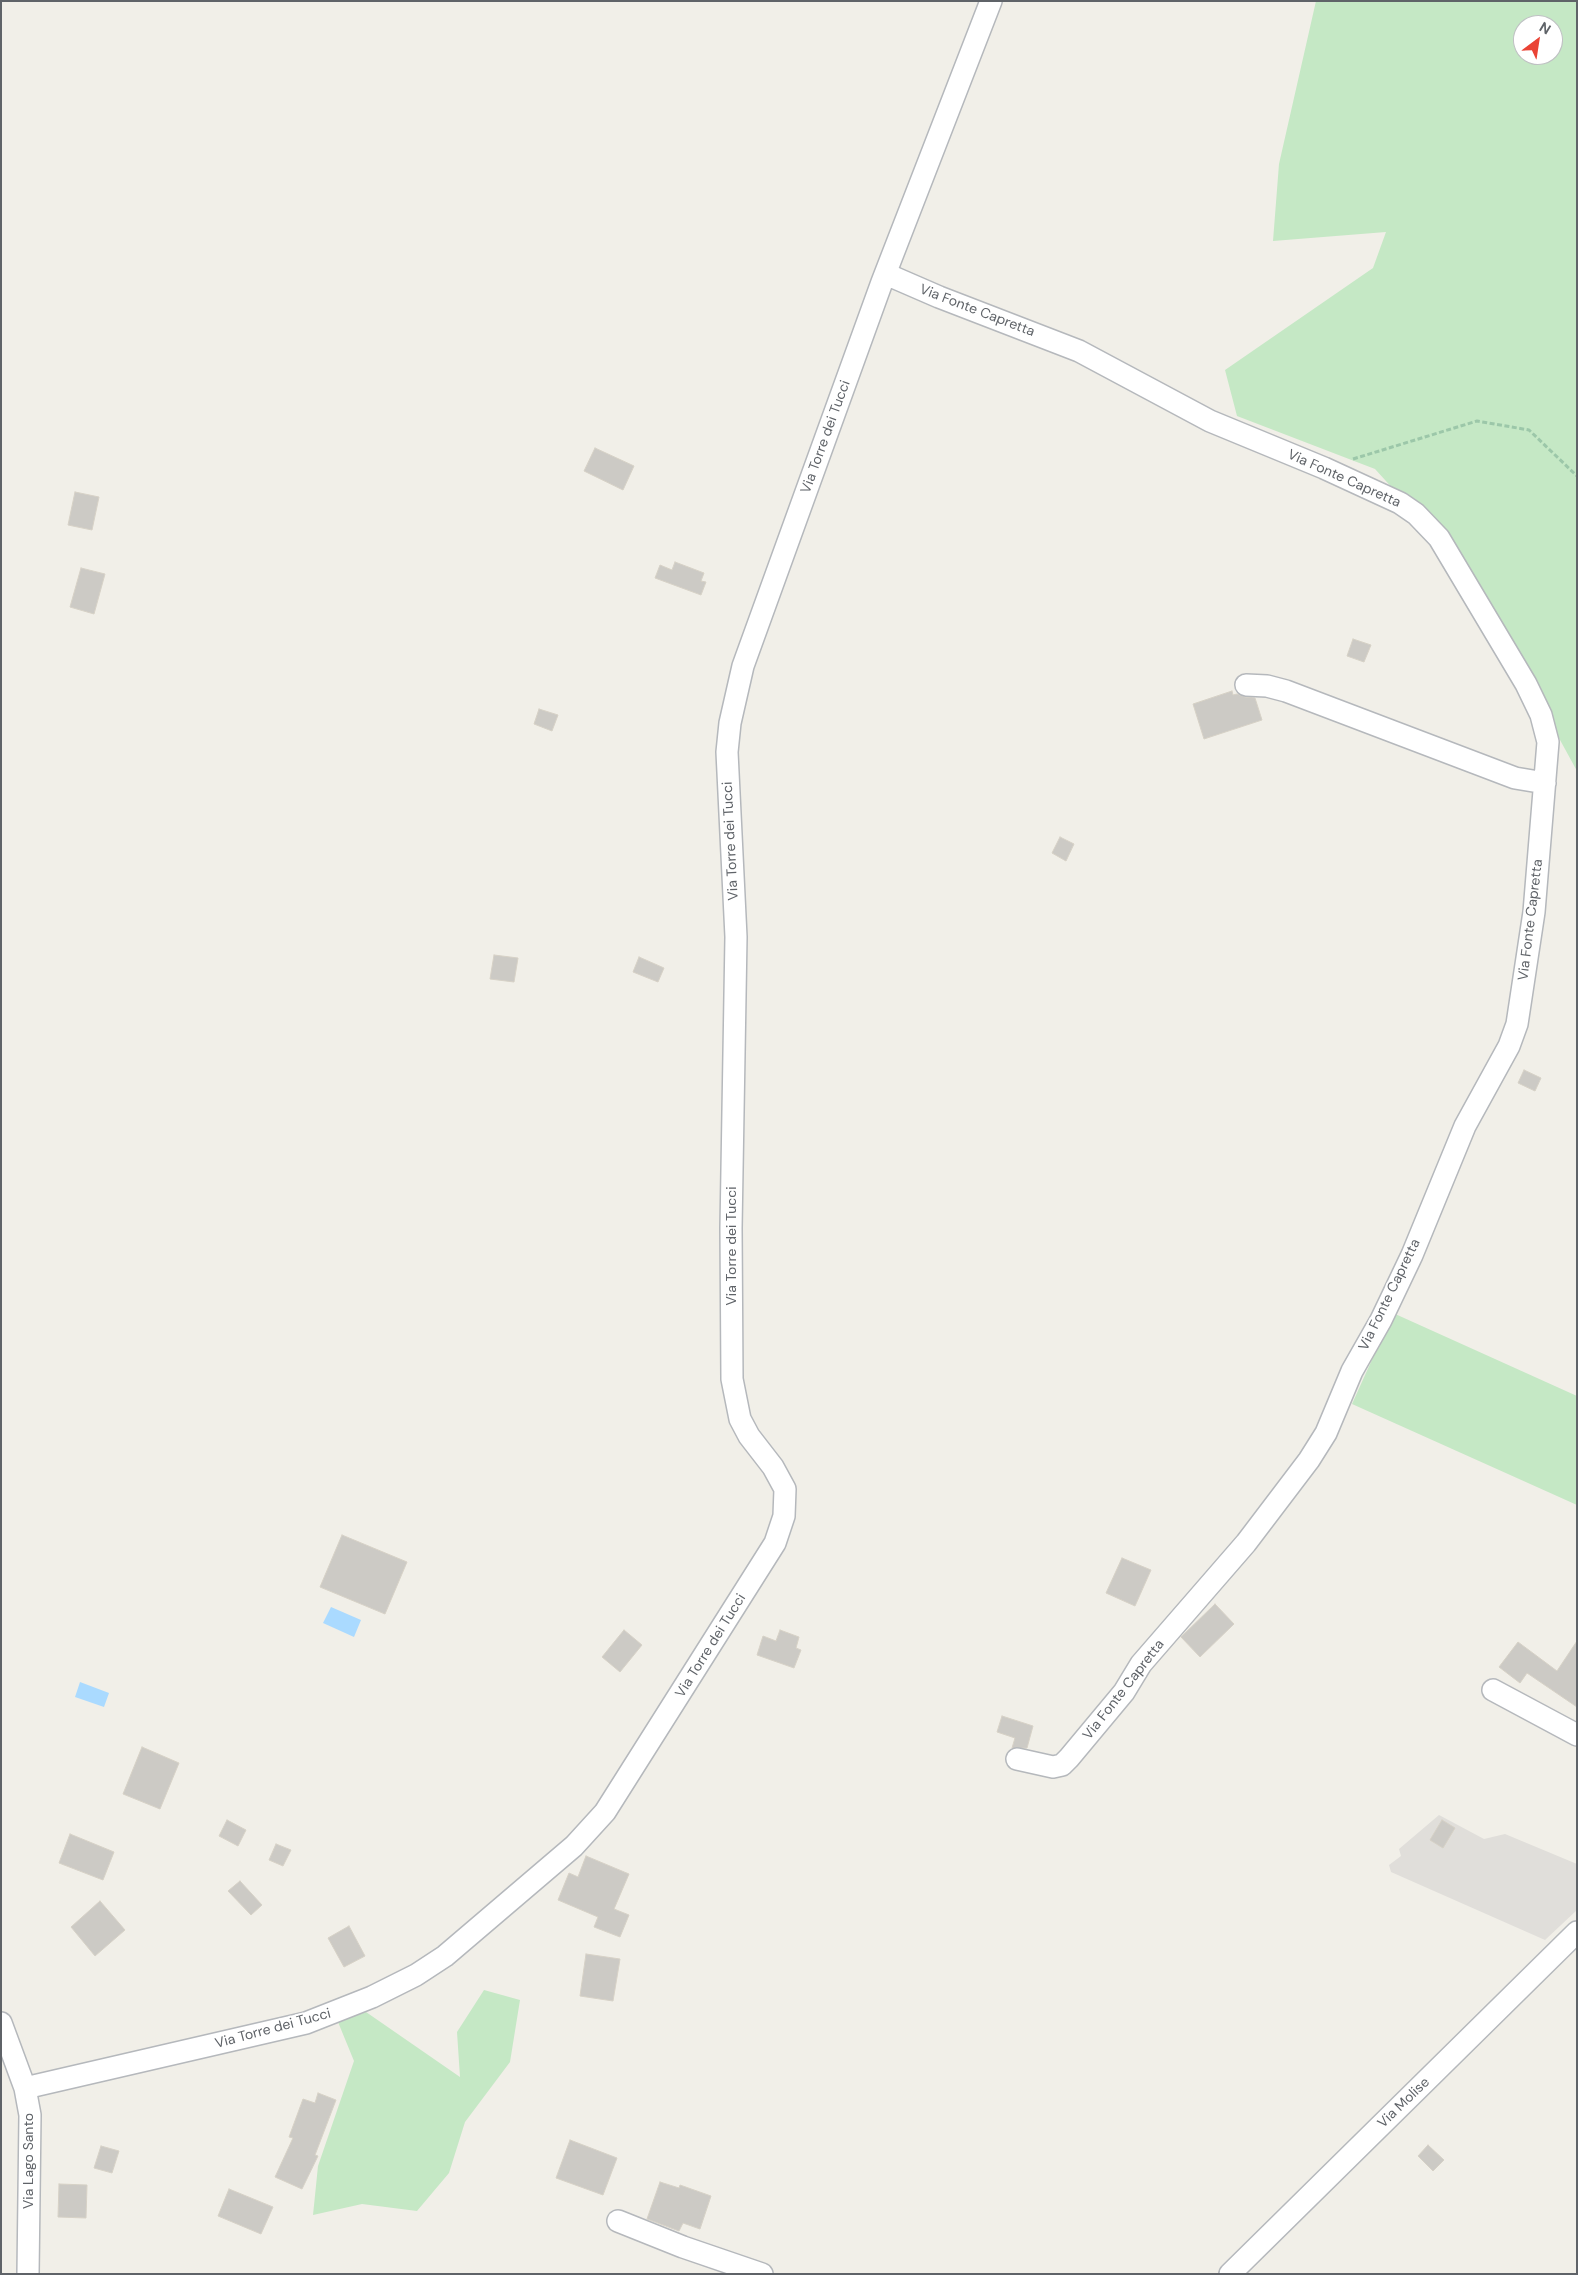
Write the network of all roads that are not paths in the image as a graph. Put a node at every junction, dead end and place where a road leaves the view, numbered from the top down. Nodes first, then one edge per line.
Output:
1 (991, 1) edge
2 (886, 274) junction
3 (1246, 685) dead end
4 (1545, 783) junction
5 (1493, 1690) dead end
6 (1577, 1735) edge
7 (1017, 1759) dead end
8 (1577, 1932) edge
9 (1, 2023) edge
10 (25, 2088) junction
11 (618, 2221) dead end
12 (28, 2274) edge
13 (762, 2274) edge
14 (1230, 2274) edge

1 - 2 street, Via Torre dei Tucci
2 - 4 street, Via Fonte Capretta
2 - 10 street, Via Torre dei Tucci
3 - 4 street
4 - 7 street, Via Fonte Capretta
5 - 6 street
8 - 14 street, Via Molise
9 - 10 street, Via Lago Santo
10 - 12 street, Via Lago Santo
11 - 13 street

